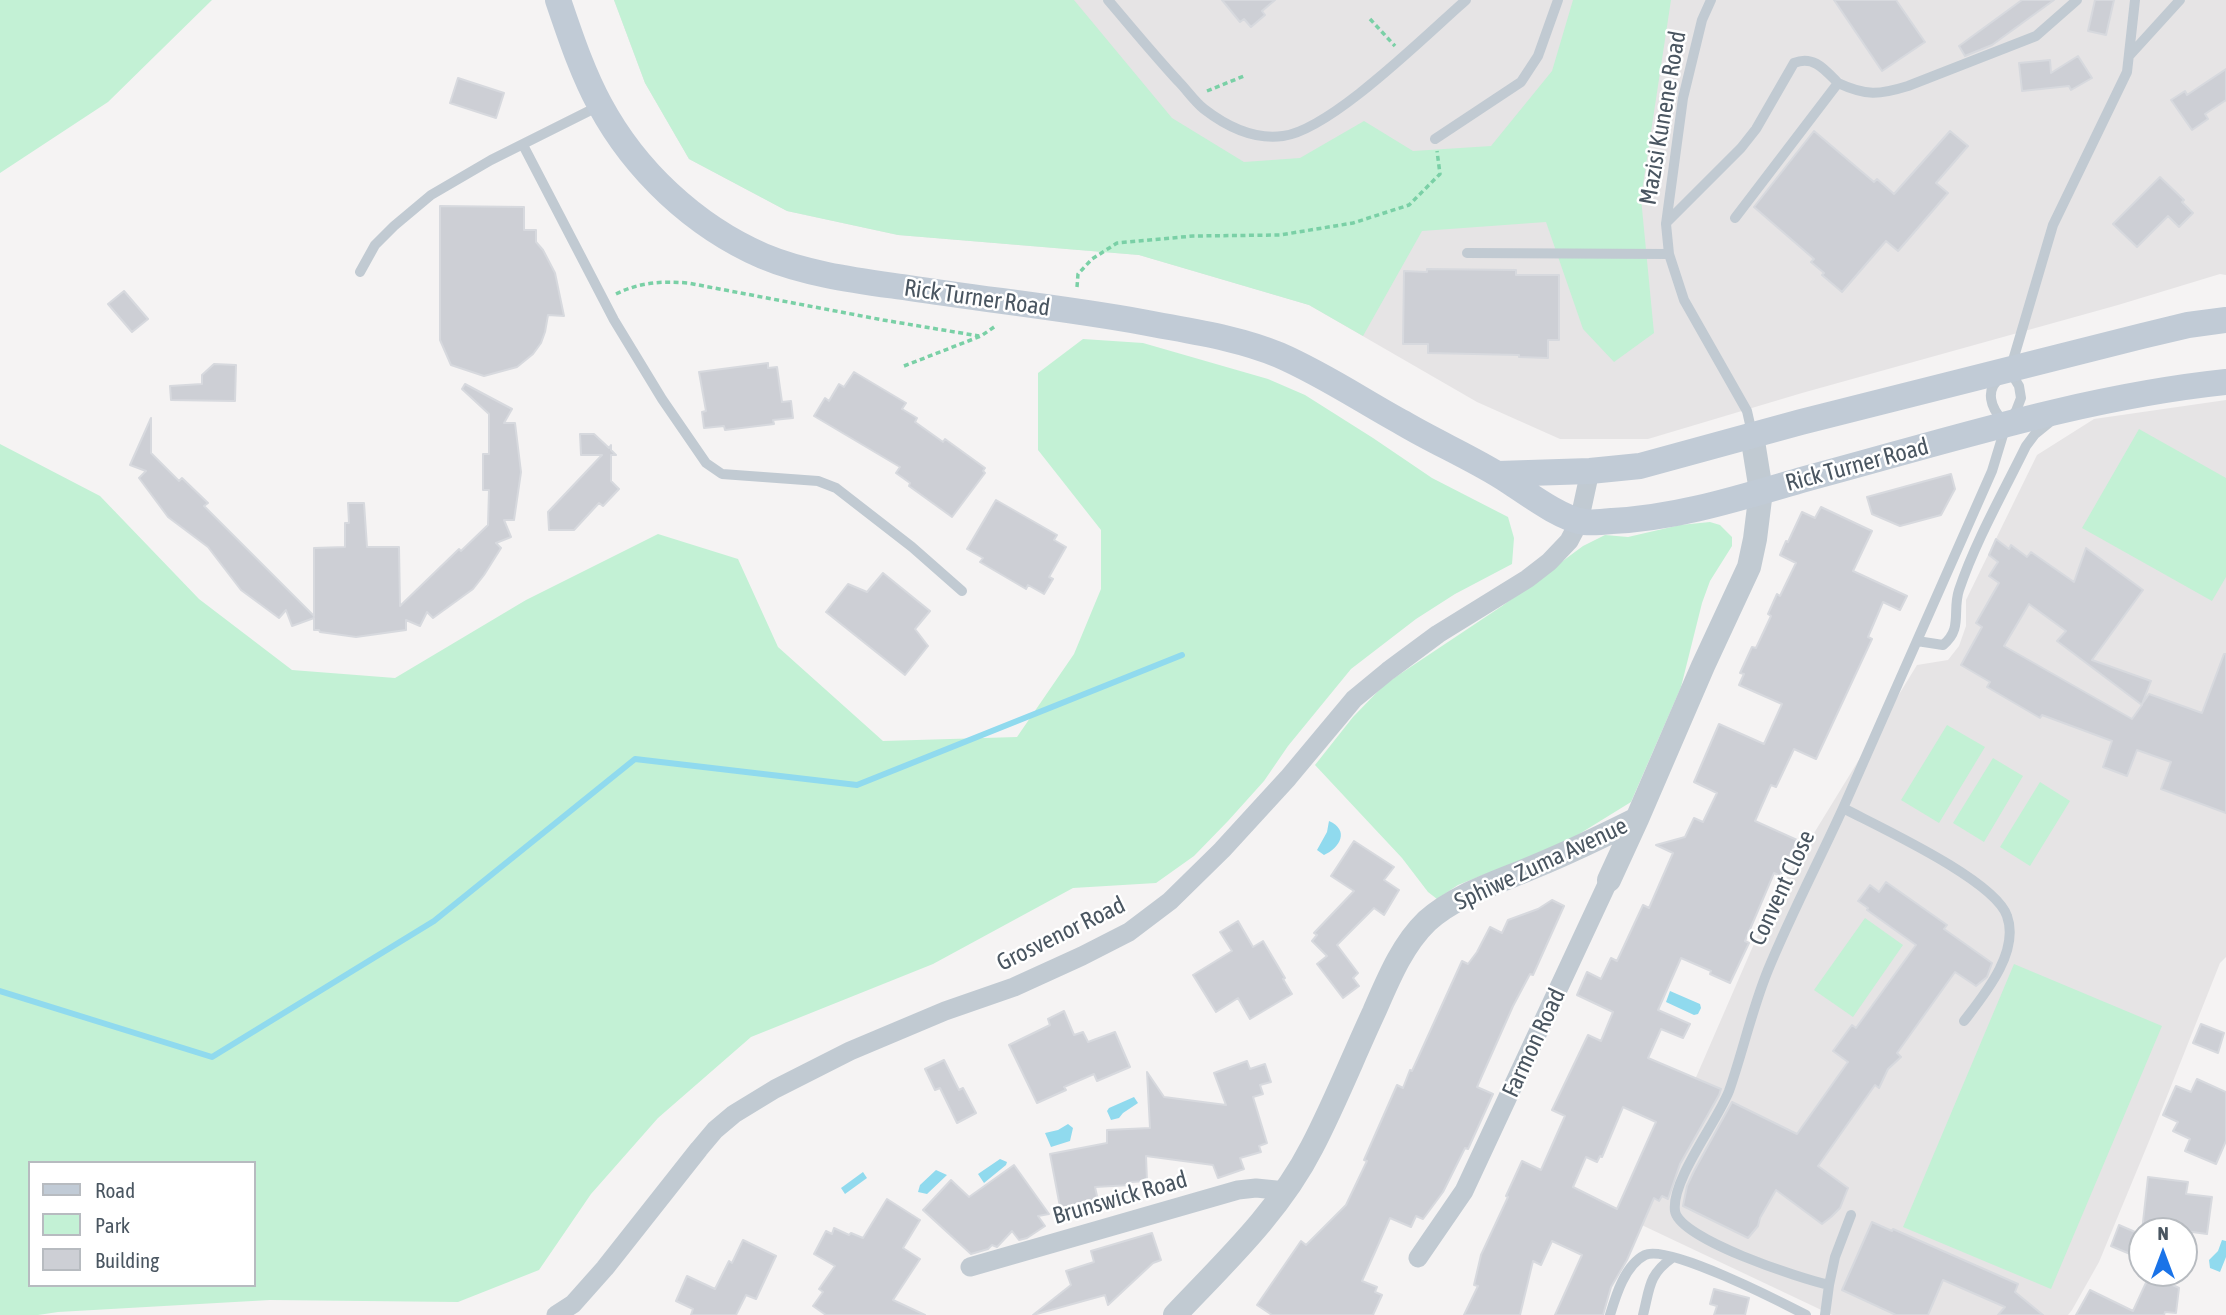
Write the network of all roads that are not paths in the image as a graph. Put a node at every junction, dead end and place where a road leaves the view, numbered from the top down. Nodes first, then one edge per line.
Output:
1 (558, 0) edge
2 (1108, 0) edge
3 (1466, 0) edge
4 (1558, 0) edge
5 (1711, 0) edge
6 (2077, 0) edge
7 (2135, 0) edge
8 (2180, 0) edge
9 (2129, 57) junction
10 (1839, 83) junction
11 (600, 106) junction
12 (1435, 139) road end
13 (523, 145) junction
14 (1735, 218) dead end
15 (1666, 223) junction
16 (1467, 253) dead end
17 (1669, 254) junction
18 (360, 272) dead end
19 (2226, 320) edge
20 (2010, 371) junction
21 (2226, 382) edge
22 (2065, 410) junction
23 (2006, 425) junction
24 (1752, 435) junction
25 (1590, 471) junction
26 (1498, 474) junction
27 (1761, 491) junction
28 (1580, 522) junction
29 (962, 591) dead end
30 (1917, 641) junction
31 (1843, 808) junction
32 (1636, 819) junction
33 (1575, 849) junction
34 (1609, 880) junction
35 (1964, 1021) dead end
36 (1286, 1191) junction
37 (1851, 1214) dead end
38 (1418, 1258) dead end
39 (1672, 1258) junction
40 (970, 1267) dead end
41 (1829, 1285) junction
42 (1799, 1314) edge
43 (556, 1315) edge
44 (1175, 1315) edge
45 (1610, 1315) edge
46 (1643, 1315) edge
47 (1825, 1315) edge

1 - 11 main road, Rick Turner Road
2 - 3 lane
4 - 12 lane
5 - 15 lane, Mazisi Kunene Road
6 - 10 lane
7 - 9 lane
8 - 9 lane
9 - 20 lane
10 - 14 lane
10 - 15 lane
11 - 13 lane
11 - 26 main road, Rick Turner Road
13 - 18 lane
13 - 29 lane
15 - 17 lane, Mazisi Kunene Road
16 - 17 lane
17 - 24 lane, Mazisi Kunene Road
19 - 20 main road, Rick Turner Road
20 - 23 lane, Convent Close
20 - 23 lane
20 - 24 main road, Rick Turner Road
21 - 22 main road, Rick Turner Road
22 - 23 main road, Rick Turner Road
22 - 30 lane
23 - 27 main road, Rick Turner Road
23 - 30 lane, Convent Close
24 - 25 main road, Rick Turner Road
24 - 27 street, Sphiwe Zuma Avenue
25 - 26 main road, Rick Turner Road
25 - 28 street, Grosvenor Road
26 - 28 main road, Rick Turner Road
27 - 28 main road, Rick Turner Road
27 - 32 street, Sphiwe Zuma Avenue
28 - 43 street, Grosvenor Road
30 - 31 lane, Convent Close
31 - 35 lane
31 - 41 lane, Convent Close
32 - 33 street, Sphiwe Zuma Avenue
32 - 34 street, Farmon Road
33 - 34 street
33 - 36 street, Sphiwe Zuma Avenue
34 - 38 street, Farmon Road
36 - 40 street, Brunswick Road
36 - 44 street, Sphiwe Zuma Avenue
37 - 41 lane
39 - 42 lane
39 - 45 lane
39 - 46 lane
41 - 47 lane

